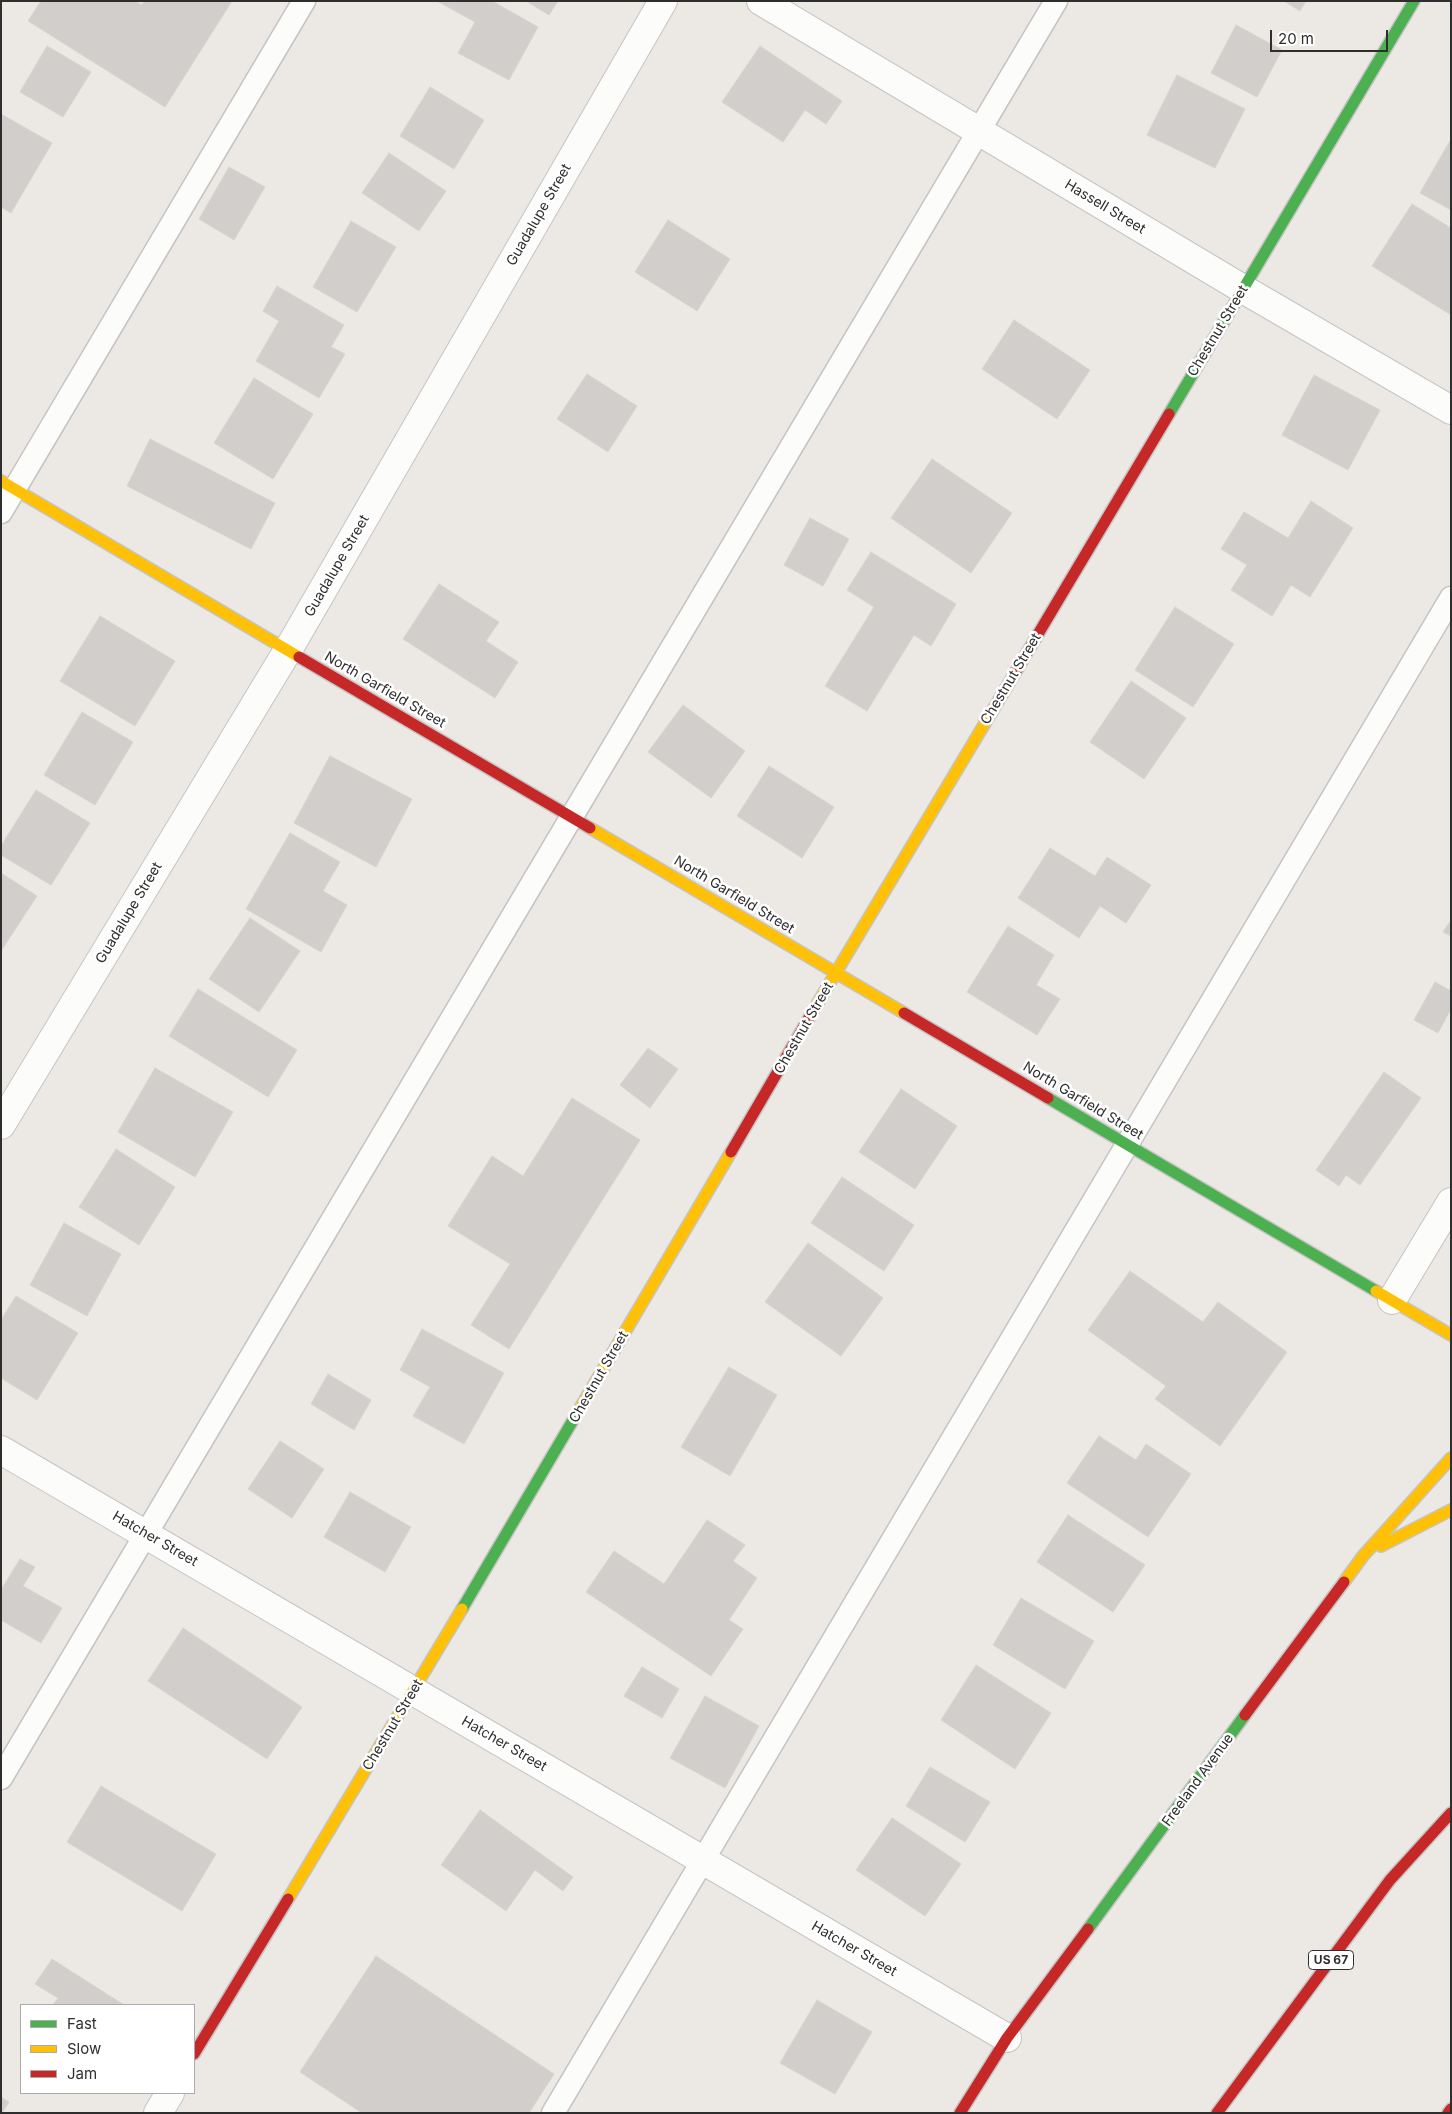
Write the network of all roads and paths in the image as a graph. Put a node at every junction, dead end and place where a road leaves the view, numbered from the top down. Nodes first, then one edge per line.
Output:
1 (304, 1) edge
2 (663, 1) edge
3 (761, 1) edge
4 (1056, 1) edge
5 (1414, 1) edge
6 (978, 132) junction
7 (1243, 289) junction
8 (1451, 410) edge
9 (8, 485) edge
10 (1, 512) edge
11 (1451, 598) edge
12 (288, 650) junction
13 (572, 817) junction
14 (836, 973) junction
15 (1, 1125) edge
16 (1127, 1145) junction
17 (1451, 1202) edge
18 (1392, 1300) junction
19 (1451, 1335) edge
20 (1, 1450) edge
21 (1451, 1458) edge
22 (1451, 1510) edge
23 (146, 1534) junction
24 (1363, 1556) junction
25 (414, 1691) junction
26 (1, 1778) edge
27 (1451, 1813) edge
28 (703, 1860) junction
29 (1007, 2038) junction
30 (195, 2052) edge
31 (169, 2094) edge
32 (1451, 2110) edge
33 (158, 2113) edge
34 (553, 2113) edge
35 (960, 2113) edge
36 (1217, 2113) edge
37 (1448, 2113) edge

1 - 9 lane
2 - 12 street, Guadalupe Street
3 - 6 street, Hassell Street
4 - 6 lane
5 - 7 main road, Chestnut Street
6 - 7 street, Hassell Street
6 - 13 lane
7 - 8 street, Hassell Street
7 - 14 main road, Chestnut Street
9 - 10 lane
9 - 12 main road, North Garfield Street
11 - 16 lane
12 - 13 main road, North Garfield Street
12 - 15 street, Guadalupe Street
13 - 14 main road, North Garfield Street
13 - 23 lane
14 - 16 main road, North Garfield Street
14 - 25 main road, Chestnut Street
16 - 18 main road, North Garfield Street
16 - 28 lane
17 - 18 street
18 - 19 main road, North Garfield Street
20 - 23 street, Hatcher Street
21 - 24 main road, Freeland Avenue
22 - 24 main road
23 - 25 street, Hatcher Street
23 - 26 lane
24 - 29 main road, Freeland Avenue
25 - 28 street, Hatcher Street
25 - 30 main road, Chestnut Street
27 - 36 main road, US 67
28 - 29 street, Hatcher Street
28 - 34 lane
29 - 35 main road, Freeland Avenue
31 - 33 street
32 - 37 main road

